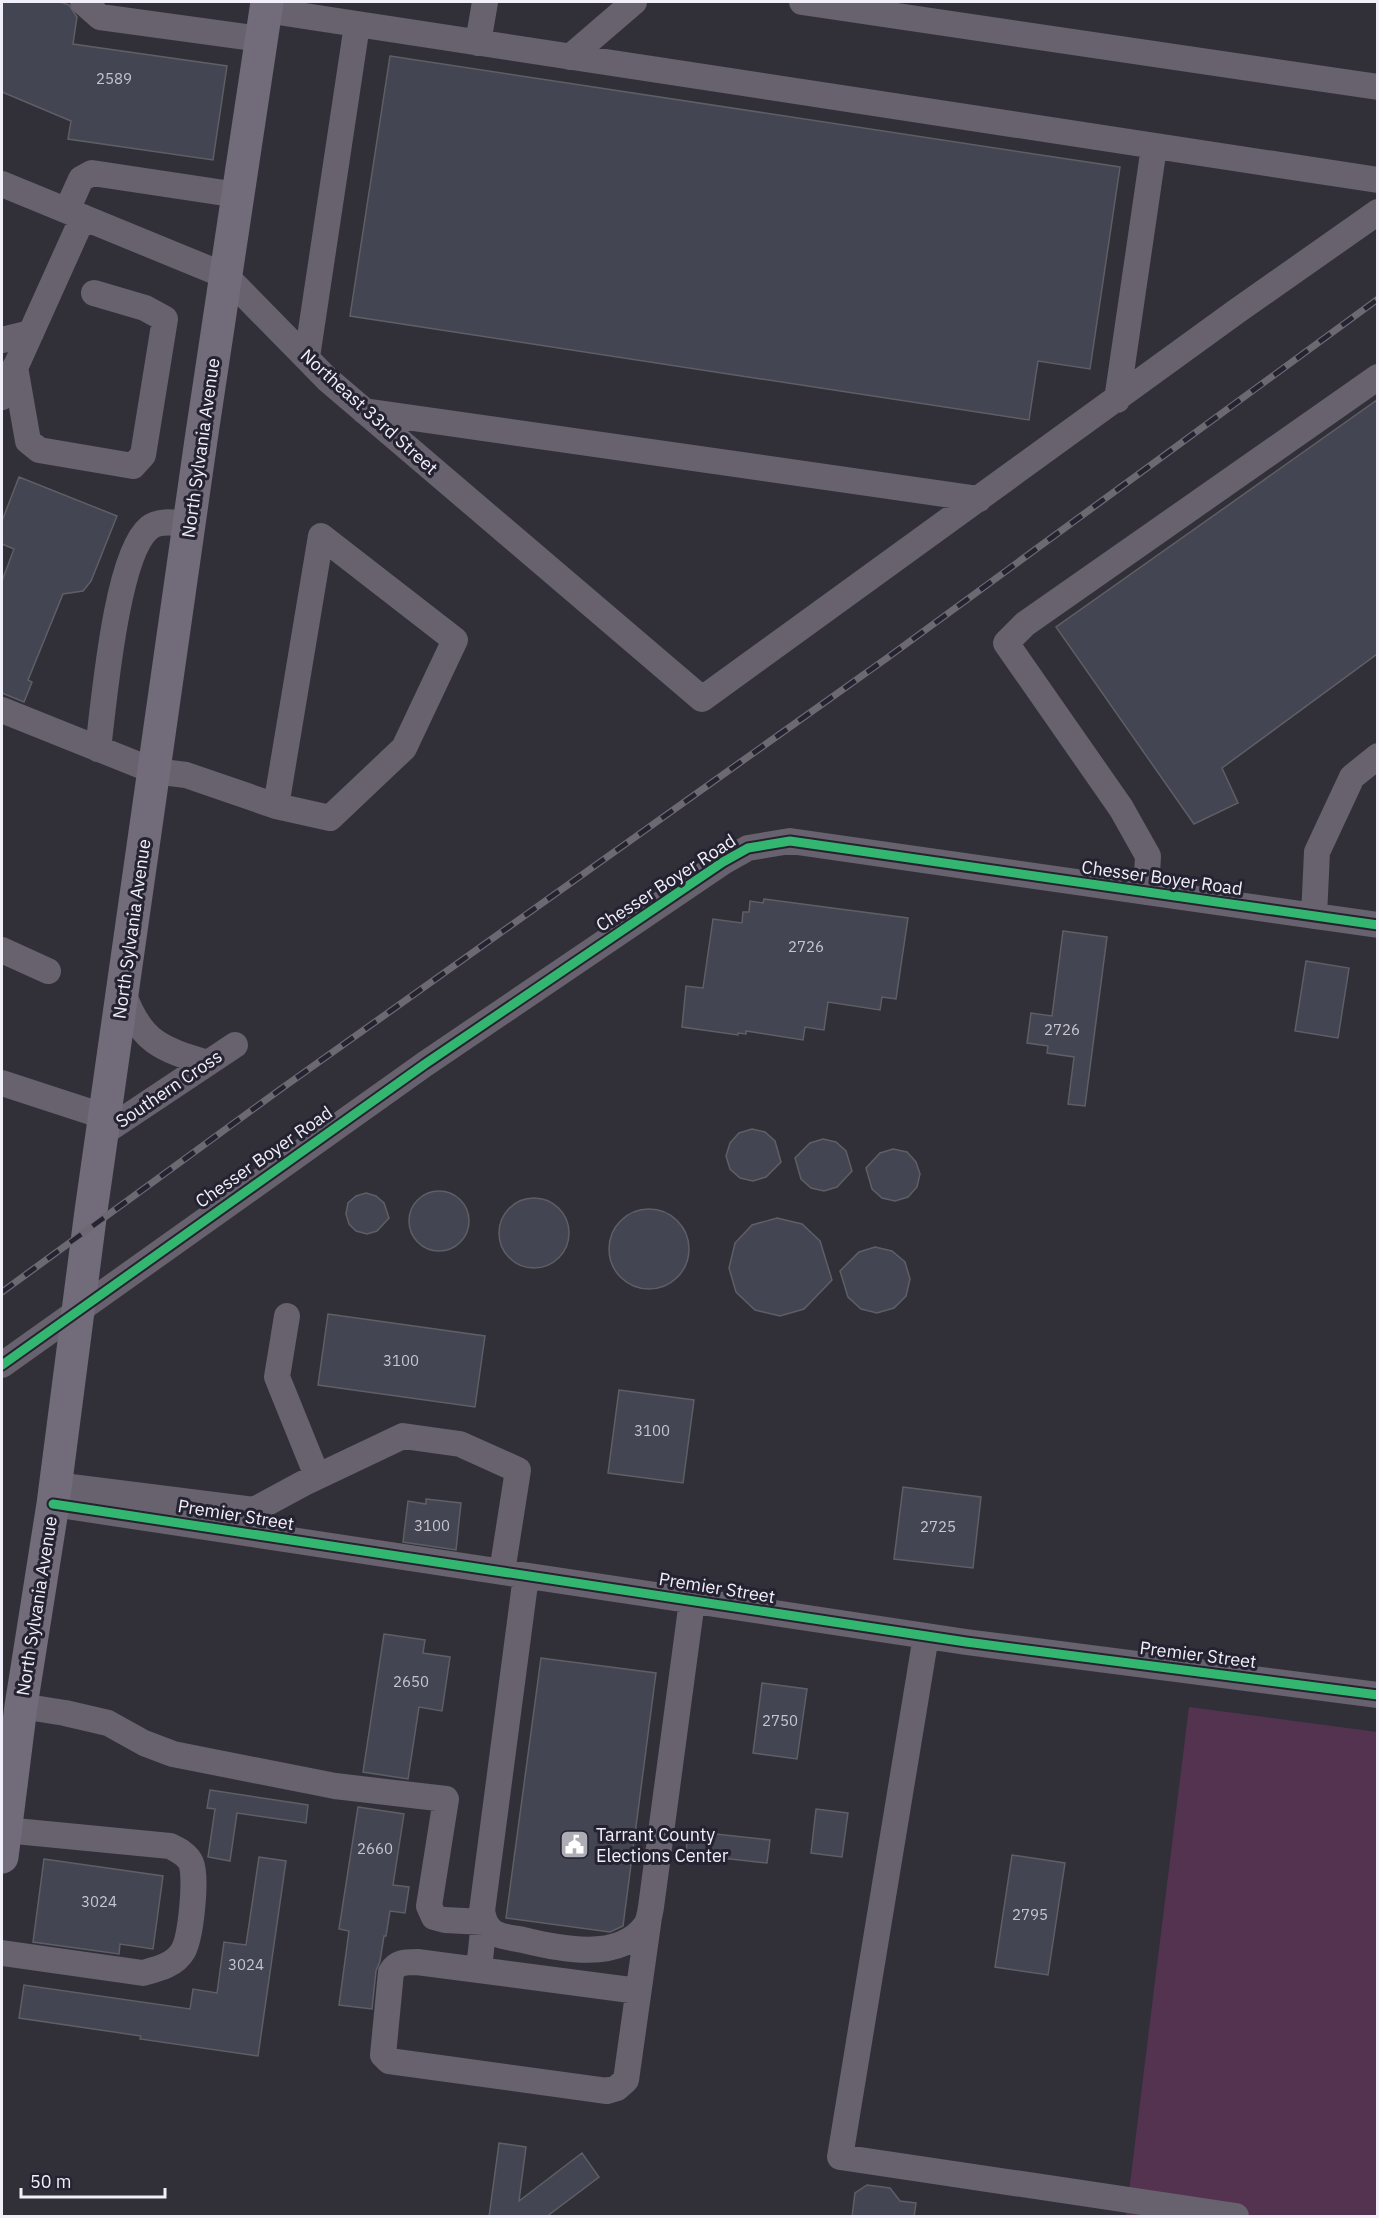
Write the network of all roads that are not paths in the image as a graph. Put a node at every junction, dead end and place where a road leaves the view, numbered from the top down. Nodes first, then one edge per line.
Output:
1 (82, 2) edge
2 (484, 2) edge
3 (634, 2) edge
4 (802, 2) edge
5 (264, 17) edge
6 (357, 25) junction
7 (478, 43) junction
8 (570, 57) junction
9 (1377, 87) edge
10 (1154, 147) junction
11 (1377, 180) edge
12 (2, 184) edge
13 (238, 195) junction
14 (1377, 212) edge
15 (75, 214) junction
16 (226, 276) junction
17 (94, 293) dead end
18 (31, 333) junction
19 (2, 340) edge
20 (307, 357) junction
21 (15, 367) junction
22 (1377, 377) edge
23 (2, 397) edge
24 (1117, 400) junction
25 (364, 411) junction
26 (979, 499) junction
27 (189, 524) junction
28 (2, 710) edge
29 (98, 749) junction
30 (1377, 756) edge
31 (154, 771) junction
32 (276, 806) junction
33 (1146, 892) junction
34 (1314, 916) junction
35 (1377, 925) edge
36 (2, 950) edge
37 (48, 971) dead end
38 (123, 992) junction
39 (236, 1045) dead end
40 (208, 1063) junction
41 (2, 1083) edge
42 (104, 1125) junction
43 (80, 1308) junction
44 (287, 1316) dead end
45 (2, 1365) edge
46 (317, 1476) junction
47 (54, 1494) junction
48 (514, 1574) junction
49 (692, 1601) junction
50 (926, 1636) junction
51 (1377, 1695) edge
52 (21, 1706) junction
53 (3, 1843) edge
54 (649, 1917) junction
55 (484, 1922) junction
56 (2, 1953) edge
57 (478, 1969) junction
58 (639, 1991) junction
59 (1236, 2217) edge

1 - 5 street
2 - 7 street
3 - 8 street
4 - 9 street
5 - 6 street
5 - 13 main road, North Sylvania Avenue
6 - 7 street
6 - 20 street
7 - 8 street
8 - 10 street
10 - 11 street
10 - 24 street
12 - 15 street, Northeast 33rd Street
13 - 15 street
13 - 16 main road, North Sylvania Avenue
14 - 24 street
15 - 16 street, Northeast 33rd Street
15 - 18 street
16 - 20 street, Northeast 33rd Street
16 - 27 main road, North Sylvania Avenue
17 - 21 street
18 - 19 street
18 - 21 street
20 - 25 street, Northeast 33rd Street
21 - 23 street
22 - 33 street
24 - 26 street
25 - 26 street
25 - 26 street, Northeast 33rd Street
27 - 29 street
27 - 31 main road, North Sylvania Avenue
28 - 29 street
29 - 31 street
30 - 34 street
31 - 32 street
31 - 38 main road, North Sylvania Avenue
32 - 32 street
33 - 34 street, Chesser Boyer Road
33 - 43 street, Chesser Boyer Road
34 - 35 street, Chesser Boyer Road
36 - 37 street
38 - 40 street
38 - 42 main road, North Sylvania Avenue
39 - 40 street, Southern Cross
40 - 42 street, Southern Cross
41 - 42 street
42 - 43 main road, North Sylvania Avenue
43 - 45 street
43 - 47 main road, North Sylvania Avenue
44 - 46 street
46 - 47 street
46 - 48 street
47 - 48 street, Premier Street
47 - 52 main road, North Sylvania Avenue
48 - 49 street, Premier Street
48 - 55 street
49 - 50 street, Premier Street
49 - 54 street
50 - 51 street, Premier Street
50 - 59 street
52 - 53 main road, North Sylvania Avenue
52 - 55 street
53 - 56 street
54 - 55 street
54 - 58 street
55 - 57 street
57 - 58 street
57 - 58 street

